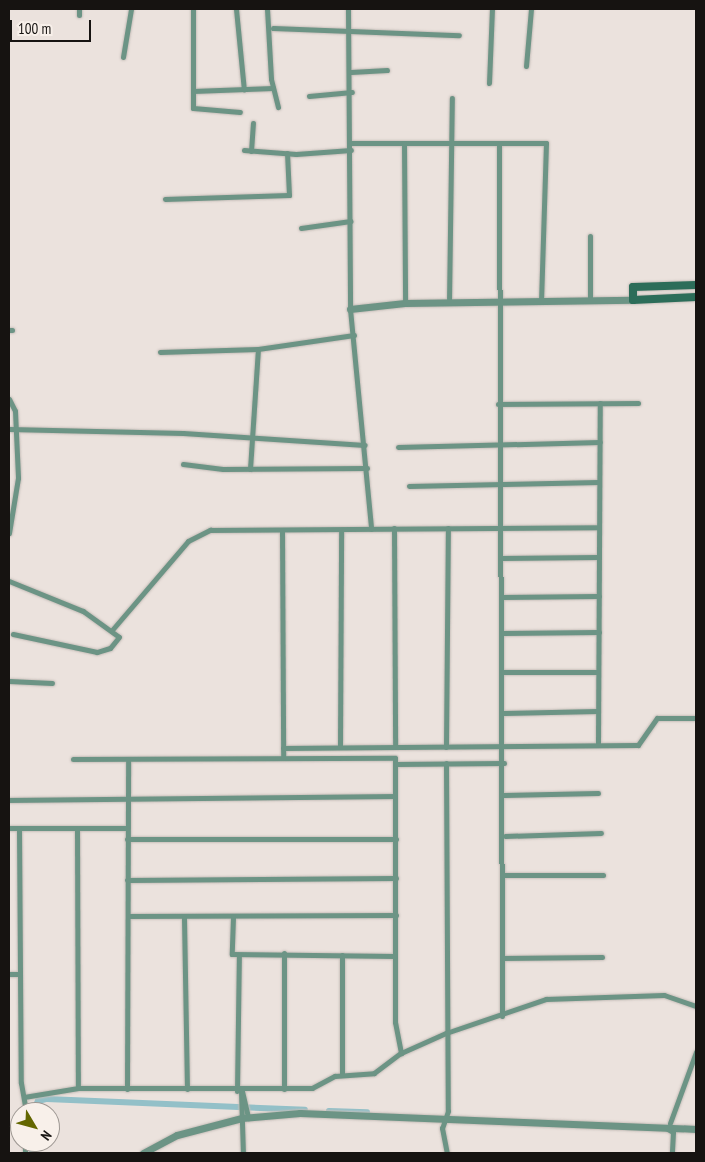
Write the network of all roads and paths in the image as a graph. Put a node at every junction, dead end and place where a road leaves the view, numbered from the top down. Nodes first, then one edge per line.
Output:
1 (79, 9) edge
2 (131, 9) edge
3 (193, 9) edge
4 (236, 9) edge
5 (267, 9) edge
6 (348, 9) edge
7 (492, 9) edge
8 (531, 9) edge
9 (79, 15) dead end
10 (273, 28) dead end
11 (349, 31) junction
12 (459, 35) dead end
13 (122, 57) dead end
14 (526, 66) dead end
15 (387, 70) dead end
16 (351, 72) junction
17 (489, 83) dead end
18 (273, 88) junction
19 (244, 90) junction
20 (193, 91) junction
21 (352, 92) junction
22 (309, 96) dead end
23 (452, 98) dead end
24 (278, 107) dead end
25 (240, 112) dead end
26 (253, 123) dead end
27 (500, 142) junction
28 (351, 143) junction
29 (404, 143) junction
30 (452, 143) junction
31 (244, 150) dead end
32 (351, 150) junction
33 (251, 151) junction
34 (287, 153) junction
35 (165, 199) dead end
36 (350, 221) junction
37 (302, 228) dead end
38 (590, 236) dead end
39 (696, 285) edge
40 (696, 297) edge
41 (541, 299) junction
42 (590, 299) junction
43 (633, 300) junction
44 (497, 302) junction
45 (449, 303) junction
46 (405, 304) junction
47 (350, 309) junction
48 (354, 335) junction
49 (258, 349) junction
50 (160, 352) dead end
51 (9, 400) edge
52 (600, 403) junction
53 (638, 403) dead end
54 (498, 404) junction
55 (11, 427) edge
56 (252, 438) junction
57 (600, 442) junction
58 (499, 444) junction
59 (365, 445) junction
60 (398, 447) dead end
61 (183, 464) dead end
62 (367, 468) junction
63 (250, 469) junction
64 (599, 482) junction
65 (500, 485) junction
66 (409, 486) dead end
67 (500, 527) junction
68 (599, 527) junction
69 (394, 528) junction
70 (448, 528) junction
71 (371, 529) junction
72 (282, 530) junction
73 (341, 530) junction
74 (9, 533) edge
75 (599, 557) junction
76 (501, 558) junction
77 (9, 581) edge
78 (599, 596) junction
79 (502, 597) junction
80 (112, 630) junction
81 (599, 632) junction
82 (503, 633) junction
83 (13, 634) dead end
84 (503, 672) junction
85 (598, 672) junction
86 (9, 681) edge
87 (52, 683) dead end
88 (598, 711) junction
89 (504, 714) junction
90 (696, 718) edge
91 (598, 745) junction
92 (504, 746) junction
93 (340, 747) junction
94 (395, 747) junction
95 (446, 747) junction
96 (283, 748) junction
97 (283, 758) junction
98 (73, 759) dead end
99 (128, 759) junction
100 (446, 763) junction
101 (504, 763) junction
102 (396, 764) junction
103 (598, 793) dead end
104 (504, 795) junction
105 (395, 796) junction
106 (128, 798) junction
107 (9, 800) edge
108 (9, 828) edge
109 (19, 828) junction
110 (77, 828) junction
111 (127, 828) junction
112 (602, 833) dead end
113 (504, 836) junction
114 (127, 839) junction
115 (396, 839) junction
116 (603, 875) dead end
117 (503, 876) junction
118 (396, 878) junction
119 (127, 880) junction
120 (396, 915) junction
121 (128, 916) junction
122 (233, 916) junction
123 (184, 918) junction
124 (239, 954) junction
125 (284, 954) junction
126 (342, 955) junction
127 (395, 956) junction
128 (602, 957) dead end
129 (502, 958) junction
130 (9, 974) edge
131 (20, 974) junction
132 (696, 1006) edge
133 (502, 1016) junction
134 (446, 1034) junction
135 (696, 1052) edge
136 (401, 1054) junction
137 (342, 1075) junction
138 (78, 1088) junction
139 (127, 1089) junction
140 (187, 1089) junction
141 (284, 1089) junction
142 (239, 1091) junction
143 (24, 1097) junction
144 (25, 1102) edge
145 (245, 1118) junction
146 (448, 1119) junction
147 (667, 1125) junction
148 (696, 1129) edge
149 (143, 1153) edge
150 (243, 1153) edge
151 (447, 1153) edge
152 (672, 1153) edge

1 - 9 street
2 - 13 street
3 - 20 street
4 - 19 street
5 - 18 street
6 - 11 street
7 - 17 street
8 - 14 street
10 - 11 street
11 - 12 street
11 - 16 street
15 - 16 street
16 - 21 street
18 - 19 street
18 - 24 street
19 - 20 street
20 - 25 street
21 - 22 street
21 - 28 street
23 - 30 street
26 - 33 street
27 - 30 street
27 - 41 street
27 - 44 street
28 - 29 street
28 - 32 street
29 - 30 street
29 - 46 street
30 - 45 street
31 - 33 street
32 - 34 street
32 - 36 street
33 - 34 street
34 - 35 street
36 - 37 street
36 - 47 street
38 - 42 street
39 - 43 main road
40 - 43 main road
41 - 42 street
41 - 44 street
42 - 43 street
44 - 45 street
44 - 54 street
45 - 46 street
46 - 47 street
47 - 48 street
48 - 49 street
48 - 59 street
49 - 50 street
49 - 56 street
51 - 55 street
52 - 53 street
52 - 54 street
52 - 57 street
54 - 58 street
55 - 56 street
55 - 74 street
56 - 59 street
56 - 63 street
57 - 58 street
57 - 64 street
58 - 60 street
58 - 65 street
59 - 62 street
61 - 63 street
62 - 63 street
62 - 71 street
64 - 65 street
64 - 68 street
65 - 66 street
65 - 67 street
67 - 68 street
67 - 70 street
67 - 76 street
68 - 75 street
69 - 70 street
69 - 71 street
69 - 94 street
70 - 95 street
71 - 73 street
72 - 73 street
72 - 80 street
72 - 96 street
73 - 93 street
75 - 76 street
75 - 78 street
76 - 79 street
77 - 80 street
78 - 79 street
78 - 81 street
79 - 82 street
80 - 83 street
81 - 82 street
81 - 85 street
82 - 84 street
84 - 85 street
84 - 89 street
85 - 88 street
86 - 87 street
88 - 89 street
88 - 91 street
89 - 92 street
90 - 91 street
91 - 92 street
92 - 95 street
92 - 101 street
93 - 94 street
93 - 96 street
94 - 95 street
96 - 97 street
97 - 99 street
97 - 102 street
98 - 99 street
99 - 106 street
100 - 101 street
100 - 102 street
100 - 134 street
101 - 104 street
102 - 105 street
103 - 104 street
104 - 113 street
105 - 106 street
105 - 115 street
106 - 107 street
106 - 111 street
108 - 109 street
109 - 110 street
109 - 131 street
110 - 111 street
110 - 138 street
111 - 114 street
112 - 113 street
113 - 117 street
114 - 115 street
114 - 119 street
115 - 118 street
116 - 117 street
117 - 129 street
118 - 119 street
118 - 120 street
119 - 121 street
120 - 122 street
120 - 127 street
121 - 123 street
121 - 139 street
122 - 123 street
122 - 124 street
123 - 140 street
124 - 125 street
124 - 142 street
125 - 126 street
125 - 141 street
126 - 127 street
126 - 137 street
127 - 136 street
128 - 129 street
129 - 133 street
130 - 131 street
131 - 143 street
132 - 133 street
133 - 134 street
134 - 136 street
134 - 146 street
135 - 147 street
136 - 137 street
137 - 141 street
138 - 139 street
138 - 143 street
139 - 140 street
140 - 142 street
141 - 142 street
142 - 145 street
142 - 145 street
143 - 144 street
145 - 146 street
145 - 149 street
145 - 150 street
146 - 147 street
146 - 151 street
147 - 148 street
147 - 152 street

